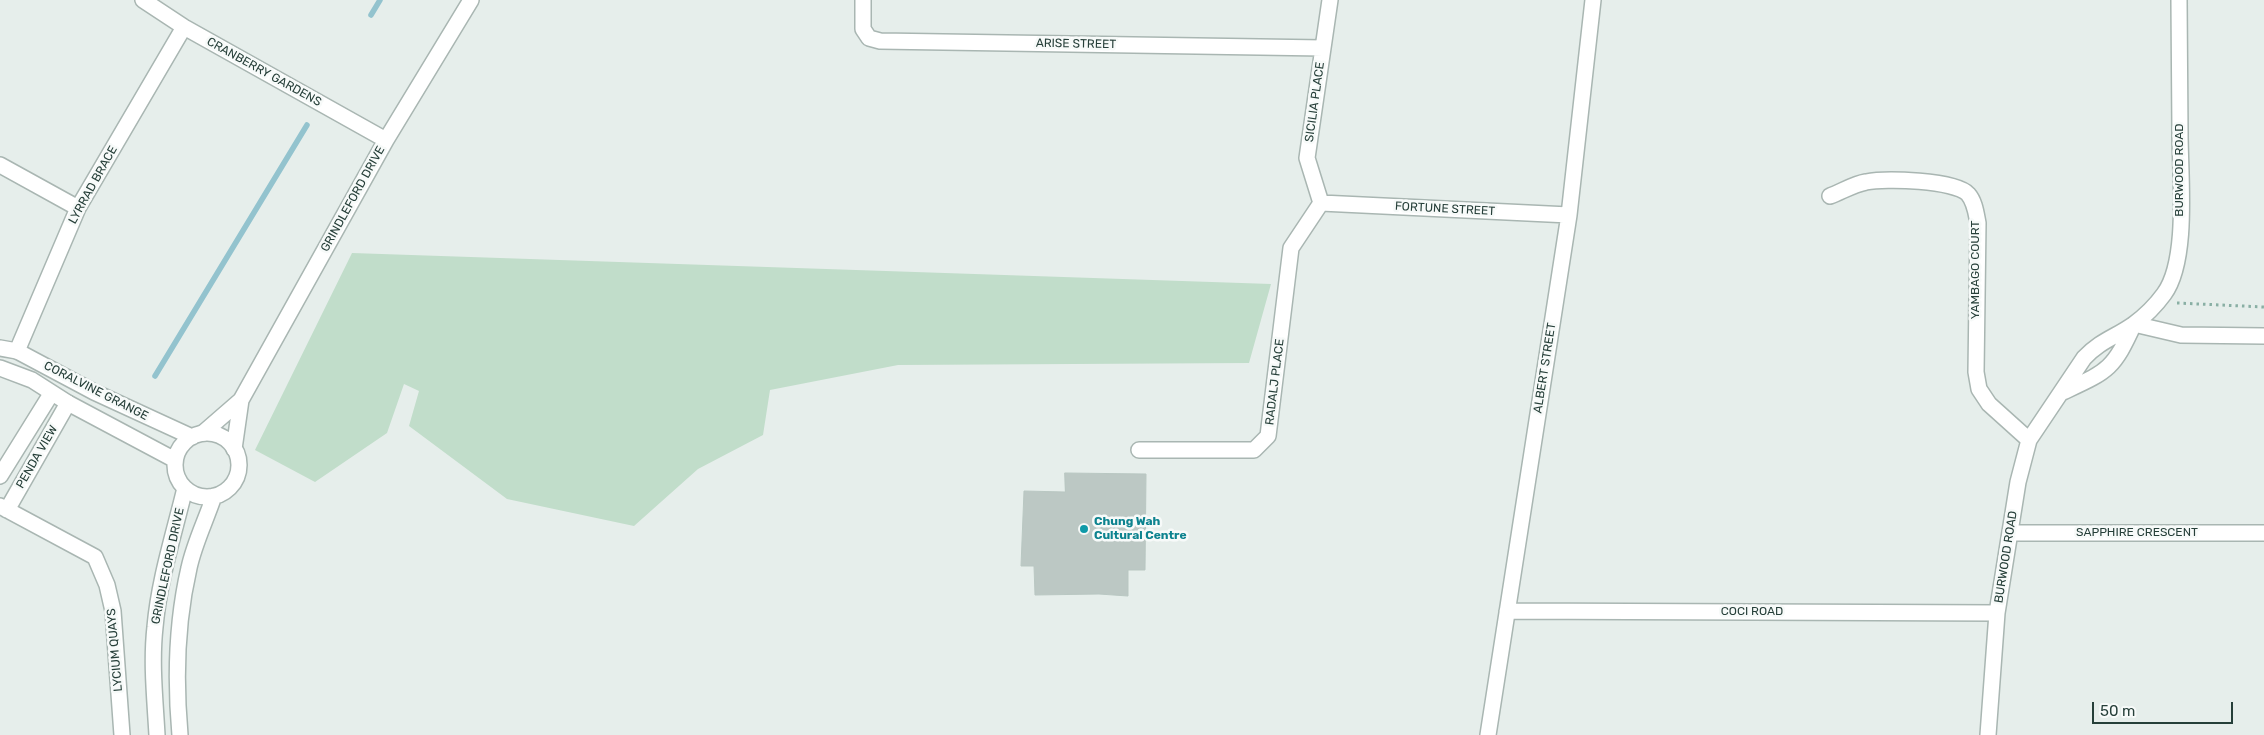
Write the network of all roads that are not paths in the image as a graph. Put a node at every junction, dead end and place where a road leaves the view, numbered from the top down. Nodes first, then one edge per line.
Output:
1 (143, 0) edge
2 (471, 0) edge
3 (863, 0) edge
4 (1330, 0) edge
5 (1593, 0) edge
6 (2179, 0) edge
7 (184, 27) junction
8 (1323, 48) junction
9 (386, 140) junction
10 (0, 165) edge
11 (1830, 196) dead end
12 (1321, 203) junction
13 (78, 208) junction
14 (1569, 215) junction
15 (2134, 324) junction
16 (2264, 336) edge
17 (0, 348) edge
18 (17, 350) junction
19 (0, 368) edge
20 (2063, 392) junction
21 (52, 394) junction
22 (241, 400) junction
23 (68, 403) junction
24 (197, 435) junction
25 (2029, 440) junction
26 (234, 448) junction
27 (1140, 450) dead end
28 (175, 460) junction
29 (0, 476) edge
30 (185, 488) junction
31 (214, 496) junction
32 (3, 508) edge
33 (2010, 533) junction
34 (2264, 533) edge
35 (1507, 610) junction
36 (1997, 613) junction
37 (122, 735) edge
38 (157, 735) edge
39 (180, 735) edge
40 (1488, 735) edge
41 (1988, 735) edge

1 - 7 street, CRANBERRY GARDENS
2 - 9 street, GRINDLEFORD DRIVE
3 - 8 street, ARISE STREET
4 - 8 street, SICILIA PLACE
5 - 14 street, ALBERT STREET
6 - 15 street, BURWOOD ROAD
7 - 9 street, CRANBERRY GARDENS
7 - 13 street, LYRRAD BRACE
8 - 12 street, SICILIA PLACE
9 - 22 street, GRINDLEFORD DRIVE
10 - 13 street
11 - 25 street, YAMBAGO COURT
12 - 14 street, FORTUNE STREET
12 - 27 street, RADALJ PLACE
13 - 18 street, LYRRAD BRACE
14 - 35 street, ALBERT STREET
15 - 16 street
15 - 20 street, BURWOOD ROAD
15 - 20 street, BURWOOD ROAD
17 - 18 street, CORALVINE GRANGE
18 - 24 street, CORALVINE GRANGE
19 - 21 street, CORALVINE GRANGE
20 - 25 street, BURWOOD ROAD
21 - 23 street, CORALVINE GRANGE
21 - 29 street, PENDA VIEW
22 - 24 street, GRINDLEFORD DRIVE
22 - 26 street, GRINDLEFORD DRIVE
23 - 28 street, CORALVINE GRANGE
23 - 32 street, PENDA VIEW
24 - 26 street
24 - 28 street, GRINDLEFORD DRIVE
25 - 33 street, BURWOOD ROAD
26 - 31 street, GRINDLEFORD DRIVE
28 - 30 street
30 - 31 street, GRINDLEFORD DRIVE
30 - 38 street, GRINDLEFORD DRIVE
31 - 39 street, GRINDLEFORD DRIVE
32 - 37 street, LYCIUM QUAYS
33 - 34 street, SAPPHIRE CRESCENT
33 - 36 street, BURWOOD ROAD
35 - 36 street, COCI ROAD
35 - 40 street, ALBERT STREET
36 - 41 street, BURWOOD ROAD

